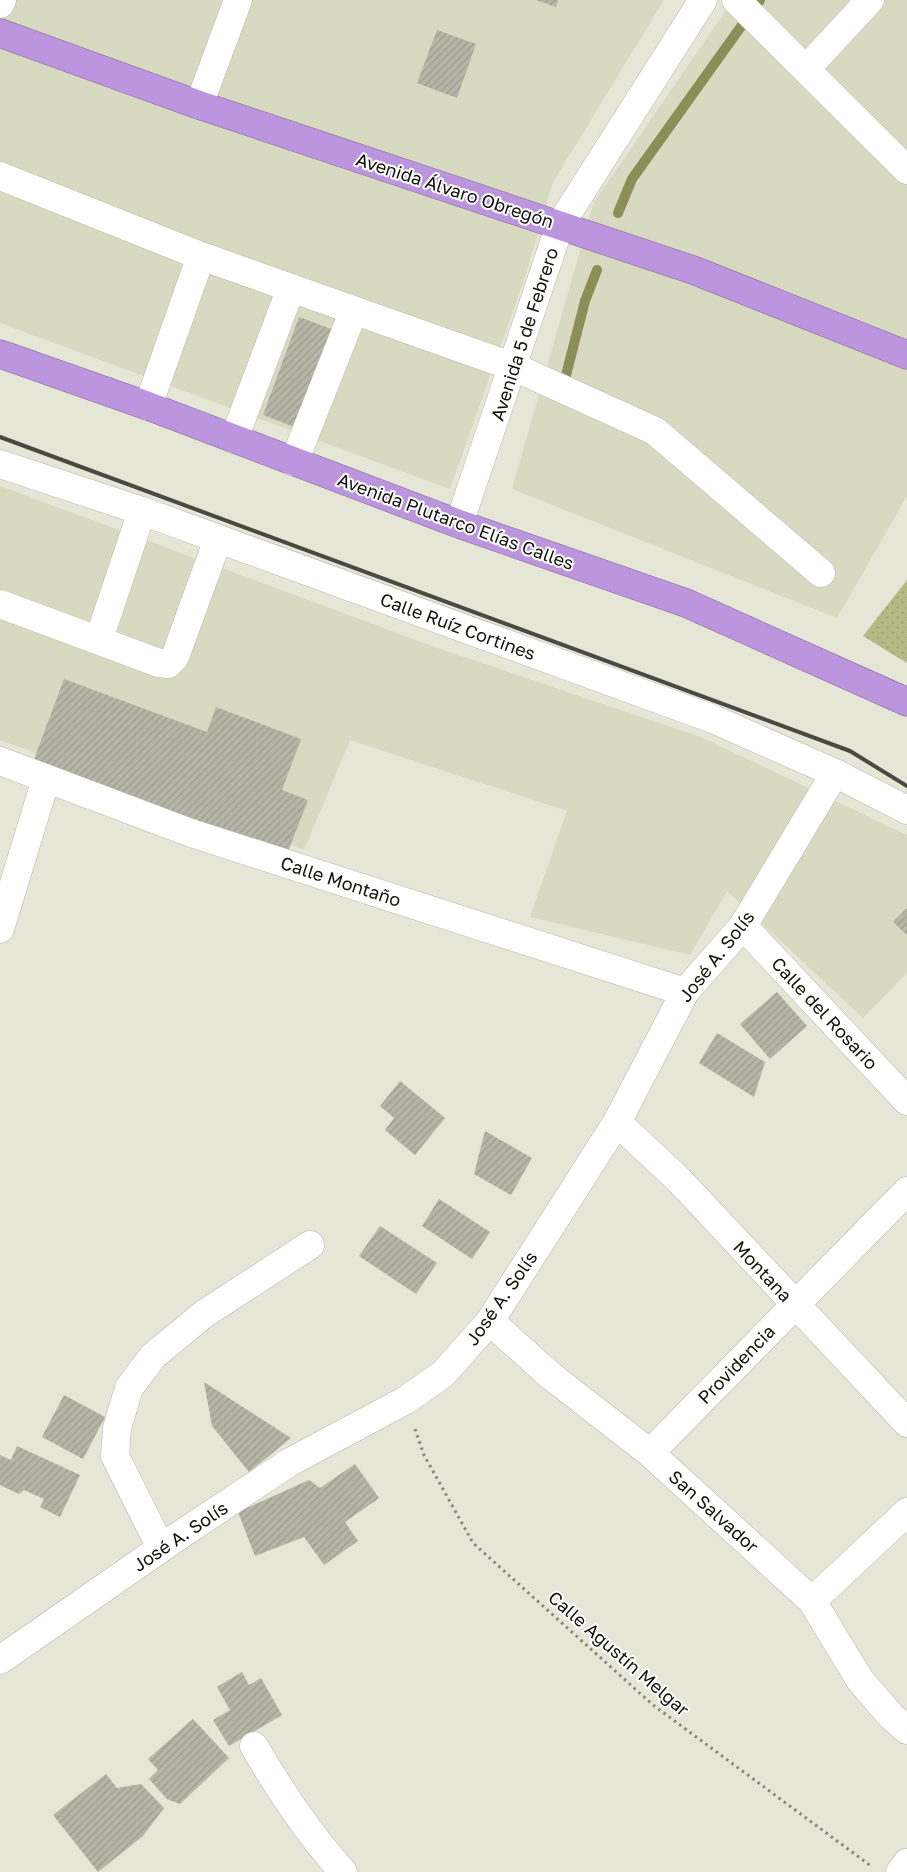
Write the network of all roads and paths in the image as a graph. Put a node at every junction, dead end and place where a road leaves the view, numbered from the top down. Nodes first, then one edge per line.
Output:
1 (2, 0) edge
2 (238, 0) edge
3 (703, 0) edge
4 (736, 0) edge
5 (870, 0) edge
6 (0, 4) edge
7 (0, 33) edge
8 (806, 69) junction
9 (199, 106) junction
10 (907, 170) edge
11 (0, 176) edge
12 (560, 226) junction
13 (201, 256) junction
14 (291, 288) junction
15 (354, 310) junction
16 (0, 354) edge
17 (907, 355) edge
18 (514, 367) junction
19 (148, 406) junction
20 (234, 439) junction
21 (294, 462) junction
22 (0, 464) edge
23 (142, 511) junction
24 (459, 524) junction
25 (218, 538) junction
26 (820, 573) dead end
27 (0, 604) edge
28 (98, 639) junction
29 (907, 702) edge
30 (0, 762) edge
31 (835, 773) junction
32 (46, 779) junction
33 (907, 810) edge
34 (743, 926) junction
35 (0, 929) edge
36 (685, 992) junction
37 (907, 1101) edge
38 (617, 1122) junction
39 (907, 1191) edge
40 (310, 1245) dead end
41 (795, 1304) junction
42 (490, 1321) junction
43 (406, 1400) junction
44 (907, 1423) edge
45 (650, 1453) junction
46 (907, 1512) edge
47 (161, 1548) junction
48 (812, 1601) junction
49 (0, 1660) edge
50 (907, 1730) edge
51 (254, 1746) dead end
52 (907, 1863) edge
53 (872, 1866) dead end
54 (342, 1872) edge
55 (900, 1872) edge

1 - 6 street
2 - 9 street
3 - 12 street, Avenida 5 de Febrero
4 - 8 street
5 - 8 street
7 - 9 highway, Avenida Álvaro Obregón
8 - 10 street
9 - 12 highway, Avenida Álvaro Obregón
11 - 13 street
12 - 17 highway, Avenida Álvaro Obregón
12 - 18 street, Avenida 5 de Febrero
13 - 14 street
13 - 19 street
14 - 15 street
14 - 20 street
15 - 18 street
15 - 21 street
16 - 19 highway, Avenida Plutarco Elías Calles
18 - 24 street, Avenida 5 de Febrero
18 - 26 street
19 - 20 highway, Avenida Plutarco Elías Calles
20 - 21 highway, Avenida Plutarco Elías Calles
21 - 24 highway, Avenida Plutarco Elías Calles
22 - 23 street, Calle Ruíz Cortines
23 - 25 street, Calle Ruíz Cortines
23 - 28 street
24 - 29 highway, Avenida Plutarco Elías Calles
25 - 28 street
25 - 31 street, Calle Ruíz Cortines
27 - 28 street
30 - 32 street, Calle Montaño
31 - 33 street, Calle Ruíz Cortines
31 - 34 street, José A. Solís
32 - 35 street
32 - 36 street, Calle Montaño
34 - 36 street, José A. Solís
34 - 37 street, Calle del Rosario
36 - 38 street, José A. Solís
38 - 41 street, Montana
38 - 42 street, José A. Solís
39 - 41 street, Providencia
40 - 47 street
41 - 44 street, Montana
41 - 45 street, Providencia
42 - 43 street, José A. Solís
42 - 45 street, San Salvador
43 - 47 street, José A. Solís
43 - 53 path, Calle Agustín Melgar
45 - 48 street, San Salvador
46 - 48 street
47 - 49 street, José A. Solís
48 - 50 street, San Salvador
51 - 54 street
52 - 55 street

